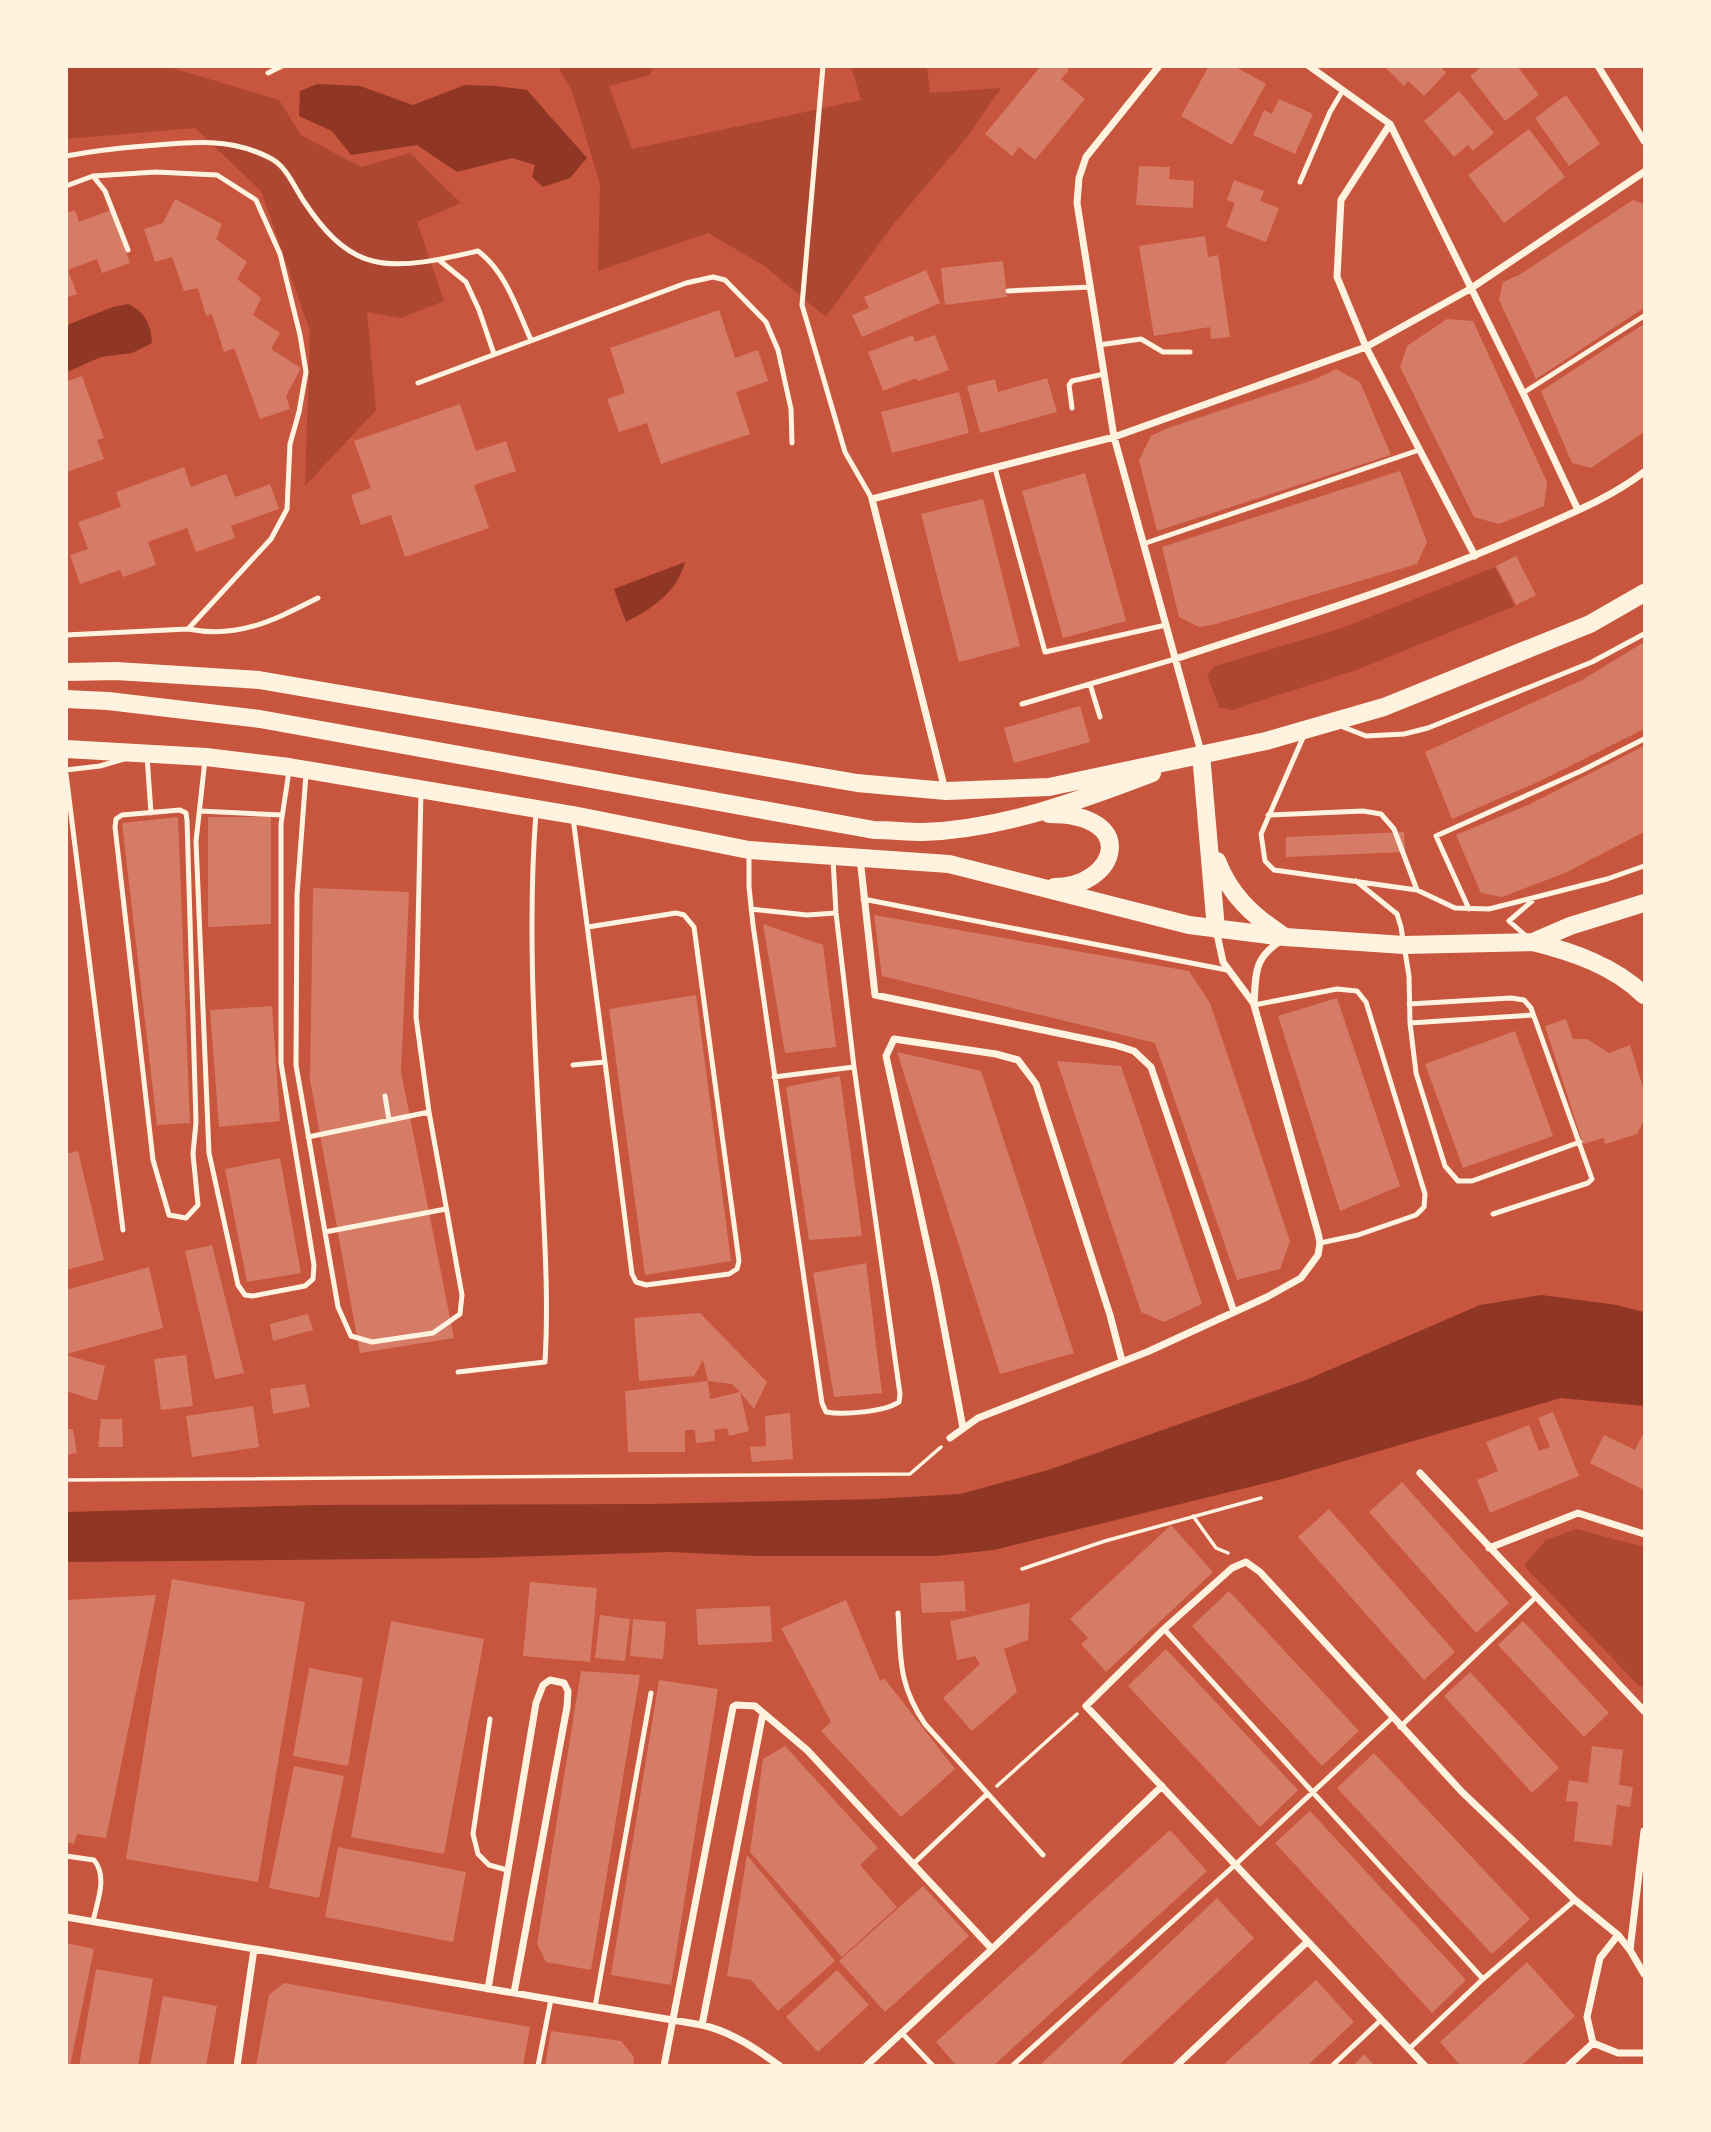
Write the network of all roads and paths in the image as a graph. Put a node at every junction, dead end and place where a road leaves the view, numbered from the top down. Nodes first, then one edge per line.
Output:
1 (282, 66) edge
2 (823, 66) edge
3 (1159, 66) edge
4 (1309, 66) edge
5 (1601, 68) edge
6 (268, 74) dead end
7 (1343, 90) junction
8 (1390, 124) junction
9 (1644, 141) edge
10 (66, 156) edge
11 (1644, 172) edge
12 (93, 176) junction
13 (1300, 182) dead end
14 (66, 186) edge
15 (128, 250) dead end
16 (439, 260) junction
17 (1091, 287) junction
18 (1470, 289) junction
19 (1008, 291) dead end
20 (1644, 317) edge
21 (530, 340) junction
22 (1099, 345) junction
23 (1366, 347) junction
24 (1190, 352) dead end
25 (494, 354) junction
26 (1104, 374) junction
27 (418, 383) dead end
28 (1524, 393) junction
29 (1072, 408) dead end
30 (1114, 437) junction
31 (792, 443) dead end
32 (1419, 450) junction
33 (995, 468) junction
34 (1644, 472) edge
35 (872, 499) junction
36 (1578, 510) junction
37 (1143, 544) junction
38 (1475, 556) junction
39 (1644, 593) edge
40 (318, 598) dead end
41 (1166, 625) junction
42 (188, 629) junction
43 (1644, 634) edge
44 (67, 635) edge
45 (1175, 659) junction
46 (66, 672) edge
47 (1090, 684) junction
48 (66, 699) edge
49 (1022, 704) dead end
50 (1100, 717) dead end
51 (1332, 723) junction
52 (1307, 730) junction
53 (1644, 739) edge
54 (66, 749) edge
55 (147, 753) junction
56 (1201, 754) junction
57 (206, 757) junction
58 (298, 768) junction
59 (66, 772) edge
60 (421, 789) junction
61 (946, 791) junction
62 (537, 809) junction
63 (200, 811) junction
64 (151, 813) junction
65 (1028, 814) junction
66 (282, 815) junction
67 (573, 815) junction
68 (1268, 815) junction
69 (1210, 844) junction
70 (749, 850) junction
71 (832, 856) junction
72 (860, 858) junction
73 (1644, 866) edge
74 (1355, 880) junction
75 (1042, 887) junction
76 (1417, 890) junction
77 (863, 899) junction
78 (1534, 899) junction
79 (1644, 903) edge
80 (751, 909) junction
81 (1469, 909) junction
82 (836, 913) junction
83 (588, 927) junction
84 (1216, 929) junction
85 (1403, 936) junction
86 (1285, 937) junction
87 (1533, 942) junction
88 (1227, 970) junction
89 (1644, 995) edge
90 (1409, 1004) junction
91 (1254, 1005) junction
92 (1534, 1015) junction
93 (1410, 1023) junction
94 (605, 1062) junction
95 (573, 1065) dead end
96 (855, 1067) junction
97 (774, 1077) junction
98 (385, 1096) dead end
99 (429, 1112) junction
100 (389, 1121) junction
101 (308, 1137) junction
102 (1580, 1142) junction
103 (446, 1209) junction
104 (1493, 1214) dead end
105 (123, 1230) dead end
106 (325, 1232) junction
107 (1320, 1243) junction
108 (1234, 1312) junction
109 (1122, 1360) junction
110 (458, 1372) dead end
111 (963, 1428) junction
112 (950, 1438) joint
113 (1420, 1473) dead end
114 (66, 1480) edge
115 (1261, 1498) dead end
116 (1193, 1516) junction
117 (1644, 1534) edge
118 (1489, 1548) junction
119 (1246, 1562) junction
120 (1022, 1569) dead end
121 (1536, 1597) junction
122 (898, 1613) dead end
123 (1164, 1629) junction
124 (650, 1693) dead end
125 (1086, 1706) junction
126 (1644, 1711) edge
127 (763, 1713) junction
128 (490, 1718) dead end
129 (1392, 1718) junction
130 (1400, 1727) junction
131 (1162, 1786) junction
132 (1312, 1793) junction
133 (987, 1794) junction
134 (1644, 1831) edge
135 (1043, 1855) dead end
136 (66, 1856) edge
137 (913, 1864) junction
138 (1236, 1864) junction
139 (507, 1870) junction
140 (1576, 1900) junction
141 (66, 1917) edge
142 (93, 1922) junction
143 (1618, 1936) junction
144 (1307, 1942) junction
145 (254, 1949) junction
146 (992, 1949) junction
147 (1630, 1950) junction
148 (1644, 1974) edge
149 (1483, 1979) junction
150 (488, 1989) junction
151 (514, 1993) junction
152 (551, 1999) junction
153 (594, 2007) junction
154 (672, 2020) junction
155 (1381, 2020) junction
156 (702, 2025) junction
157 (902, 2033) junction
158 (1593, 2043) junction
159 (1409, 2049) junction
160 (1644, 2053) edge
161 (237, 2066) edge
162 (538, 2066) edge
163 (664, 2066) edge
164 (780, 2066) edge
165 (866, 2066) edge
166 (933, 2066) edge
167 (1013, 2066) edge
168 (1177, 2066) edge
169 (1332, 2066) edge
170 (1425, 2066) edge
171 (1568, 2066) edge

1 - 6 lane
2 - 35 lane
3 - 17 street
4 - 7 street
5 - 9 street
7 - 8 street
7 - 13 lane
8 - 18 street
8 - 23 street
10 - 16 lane
11 - 18 street
12 - 14 lane
12 - 15 lane
12 - 42 lane
16 - 21 lane
16 - 25 lane
17 - 19 lane
17 - 22 street
18 - 23 street
18 - 28 street
20 - 28 lane
21 - 25 lane
21 - 31 lane
22 - 24 lane
22 - 26 street
23 - 30 street
23 - 32 street
25 - 27 lane
26 - 29 lane
26 - 30 street
28 - 36 street
30 - 33 street
30 - 37 street
32 - 37 lane
32 - 38 street
33 - 35 street
33 - 41 lane
34 - 36 street
35 - 61 street
36 - 38 street
37 - 41 street
38 - 45 street
39 - 51 main road
40 - 42 lane
41 - 45 street
42 - 44 lane
43 - 51 lane
45 - 47 lane
45 - 56 street
46 - 61 main road
47 - 49 lane
47 - 50 lane
48 - 65 main road
51 - 52 main road
52 - 56 main road
52 - 68 lane
53 - 81 lane
54 - 55 main road
55 - 57 main road
55 - 59 lane
55 - 64 lane
56 - 61 main road
56 - 65 main road
56 - 69 main road
57 - 58 main road
57 - 63 lane
58 - 60 main road
58 - 66 lane
58 - 101 lane
59 - 105 lane
60 - 62 main road
60 - 99 lane
62 - 67 main road
62 - 110 lane
63 - 66 lane
63 - 66 lane
64 - 64 lane
65 - 75 main road
67 - 70 main road
67 - 83 lane
68 - 74 lane
68 - 76 lane
69 - 84 main road
69 - 86 main road
70 - 71 main road
70 - 80 lane
71 - 72 main road
71 - 82 lane
72 - 75 main road
72 - 77 street
73 - 78 lane
74 - 76 lane
74 - 85 lane
75 - 84 main road
76 - 81 lane
77 - 88 lane
77 - 108 street
78 - 81 lane
78 - 87 lane
79 - 87 main road
80 - 82 lane
80 - 97 lane
82 - 96 lane
83 - 94 lane
83 - 94 lane
84 - 86 main road
84 - 88 street
85 - 86 main road
85 - 87 main road
85 - 90 lane
86 - 91 street
87 - 89 main road
88 - 91 street
90 - 92 lane
90 - 93 lane
91 - 107 street
91 - 107 lane
92 - 93 lane
92 - 102 lane
93 - 102 lane
94 - 95 lane
96 - 97 lane
96 - 97 lane
98 - 100 lane
99 - 100 lane
99 - 103 lane
100 - 101 lane
101 - 106 lane
102 - 104 lane
103 - 106 lane
103 - 106 lane
107 - 108 street
108 - 109 street
109 - 111 street
109 - 111 street
111 - 112 street
112 - 114 path
113 - 118 street
115 - 116 path
116 - 119 path
116 - 120 path
117 - 118 street
118 - 121 street
119 - 123 street
119 - 129 street
121 - 126 street
121 - 130 lane
122 - 133 lane
123 - 125 street
123 - 132 lane
124 - 153 lane
125 - 131 street
125 - 133 path
127 - 137 street
127 - 154 street
127 - 156 street
128 - 139 lane
129 - 130 street
129 - 132 lane
130 - 140 street
131 - 138 street
131 - 146 street
132 - 138 lane
132 - 149 lane
133 - 135 lane
133 - 137 lane
134 - 147 street
136 - 142 lane
137 - 146 street
138 - 144 street
138 - 167 lane
139 - 150 street
139 - 151 street
140 - 143 street
140 - 149 lane
141 - 142 street
142 - 145 street
143 - 147 street
143 - 158 street
144 - 155 street
144 - 168 street
145 - 150 street
145 - 161 street
146 - 157 street
147 - 148 street
149 - 159 lane
150 - 151 street
151 - 152 street
152 - 153 street
152 - 162 lane
153 - 154 street
154 - 156 street
154 - 163 street
155 - 159 street
155 - 169 lane
156 - 164 street
157 - 165 street
157 - 166 lane
158 - 160 street
158 - 171 street
159 - 170 street

